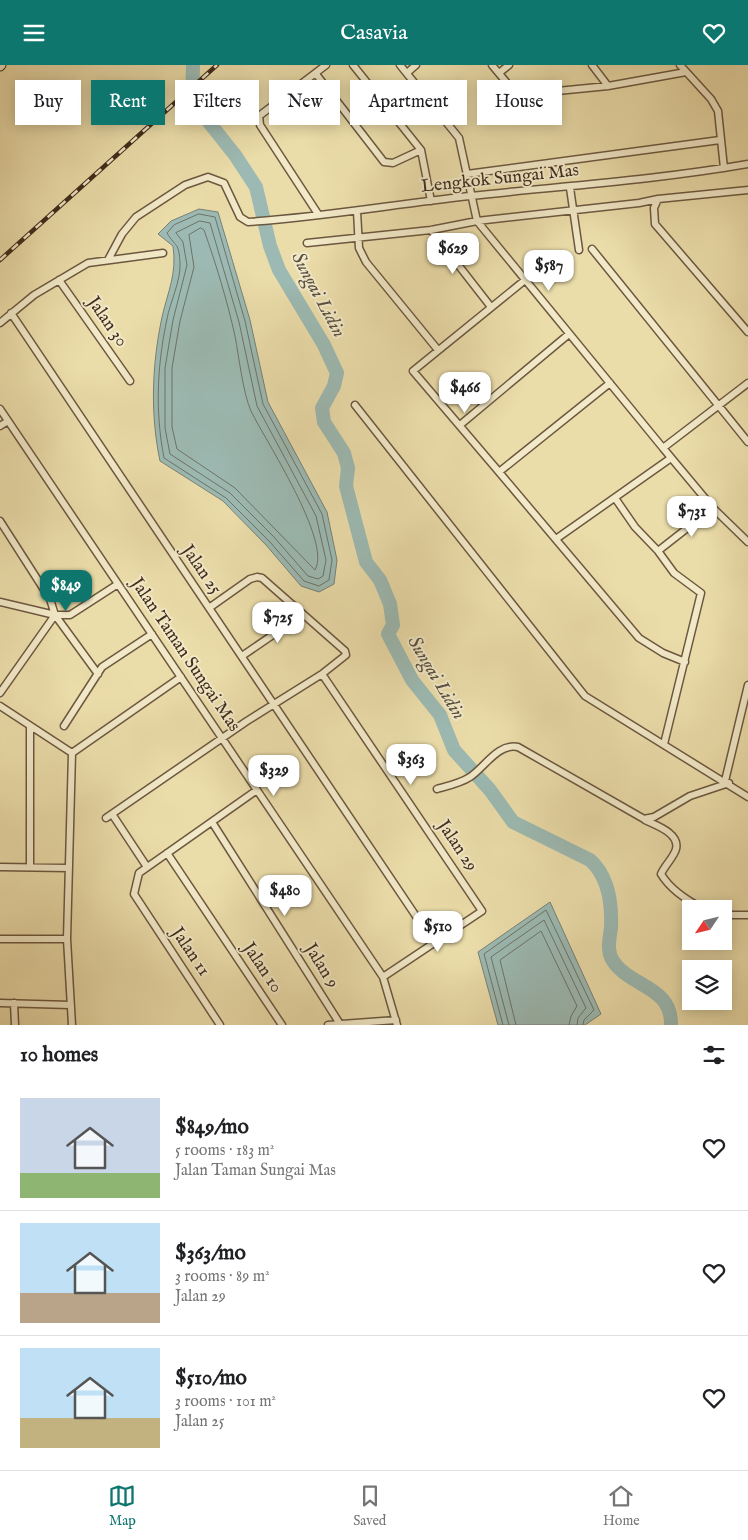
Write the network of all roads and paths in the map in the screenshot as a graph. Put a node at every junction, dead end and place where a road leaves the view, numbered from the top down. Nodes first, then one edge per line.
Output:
1 (326, 65) edge
2 (353, 65) edge
3 (400, 65) edge
4 (416, 65) edge
5 (492, 65) edge
6 (509, 65) edge
7 (592, 65) edge
8 (680, 65) edge
9 (686, 72) junction
10 (407, 73) junction
11 (499, 73) junction
12 (316, 74) junction
13 (608, 86) junction
14 (720, 140) junction
15 (421, 150) junction
16 (748, 164) edge
17 (724, 168) junction
18 (467, 174) junction
19 (570, 188) junction
20 (748, 190) edge
21 (471, 196) junction
22 (658, 199) junction
23 (431, 201) junction
24 (573, 210) junction
25 (357, 211) junction
26 (318, 214) junction
27 (477, 221) junction
28 (431, 230) junction
29 (358, 237) junction
30 (307, 243) dead end
31 (592, 249) dead end
32 (580, 250) dead end
33 (163, 253) dead end
34 (108, 260) junction
35 (59, 280) junction
36 (525, 281) junction
37 (491, 307) junction
38 (11, 313) junction
39 (0, 323) edge
40 (748, 332) edge
41 (569, 334) junction
42 (438, 350) junction
43 (130, 381) dead end
44 (610, 383) junction
45 (748, 383) edge
46 (355, 405) dead end
47 (717, 406) junction
48 (0, 409) edge
49 (8, 421) junction
50 (460, 425) junction
51 (0, 426) edge
52 (748, 442) edge
53 (663, 448) junction
54 (671, 458) junction
55 (499, 471) junction
56 (616, 498) junction
57 (713, 508) junction
58 (0, 521) edge
59 (556, 539) junction
60 (748, 542) edge
61 (658, 551) junction
62 (118, 584) junction
63 (0, 602) edge
64 (209, 607) junction
65 (56, 615) junction
66 (302, 615) junction
67 (152, 634) junction
68 (242, 656) junction
69 (685, 662) junction
70 (322, 673) junction
71 (98, 674) junction
72 (181, 677) junction
73 (748, 685) edge
74 (0, 693) edge
75 (274, 704) junction
76 (0, 706) edge
77 (745, 711) edge
78 (64, 726) dead end
79 (30, 727) junction
80 (223, 739) junction
81 (664, 744) junction
82 (72, 753) junction
83 (727, 782) junction
84 (437, 789) dead end
85 (257, 790) junction
86 (748, 797) edge
87 (112, 814) junction
88 (106, 818) dead end
89 (644, 819) junction
90 (212, 822) junction
91 (167, 853) junction
92 (0, 867) edge
93 (30, 867) junction
94 (147, 867) junction
95 (68, 868) junction
96 (691, 900) edge
97 (732, 915) edge
98 (748, 915) edge
99 (0, 939) edge
100 (67, 939) junction
101 (434, 943) junction
102 (384, 977) junction
103 (0, 1003) edge
104 (14, 1003) junction
105 (70, 1005) junction
106 (397, 1022) edge
107 (340, 1024) edge
108 (16, 1025) edge
109 (72, 1025) edge
110 (220, 1025) edge
111 (282, 1025) edge
112 (328, 1025) edge

1 - 12 street
2 - 15 street
3 - 10 street
4 - 10 street
5 - 11 street
6 - 11 street
7 - 13 street
8 - 9 street
9 - 13 street
9 - 14 street
10 - 18 street
11 - 13 street
12 - 15 street
12 - 26 street
14 - 17 street
14 - 18 street
15 - 23 street
16 - 17 street, Lengkok Sungai Mas
17 - 19 street, Lengkok Sungai Mas
18 - 21 street
19 - 21 street, Lengkok Sungai Mas
19 - 24 street
20 - 22 street
21 - 23 street, Lengkok Sungai Mas
21 - 27 street
22 - 24 street
22 - 40 street
23 - 25 street, Lengkok Sungai Mas
24 - 27 street
24 - 32 street
25 - 26 street, Lengkok Sungai Mas
25 - 29 street
26 - 34 street, Lengkok Sungai Mas
27 - 28 street
27 - 36 street
28 - 29 street
28 - 37 street
29 - 30 street
29 - 42 street
31 - 47 street
33 - 34 street
34 - 35 street
35 - 38 street
35 - 43 street, Jalan 30
36 - 37 street
36 - 41 street
37 - 42 street
38 - 39 street
38 - 64 street, Jalan 25
41 - 44 street
41 - 50 street
42 - 50 street
44 - 53 street
44 - 55 street
45 - 47 street
46 - 81 street
47 - 52 street
47 - 53 street
48 - 49 street, Jalan Taman Sungai Mas
49 - 51 street
49 - 62 street, Jalan Taman Sungai Mas
50 - 55 street
53 - 54 street
54 - 56 street
54 - 57 street
55 - 59 street
56 - 59 street
56 - 61 street
57 - 60 street
57 - 61 street
58 - 65 street
59 - 69 street
61 - 69 street
62 - 65 street
62 - 67 street, Jalan Taman Sungai Mas
63 - 65 street
64 - 66 street
64 - 68 street, Jalan 25
65 - 71 street
65 - 74 street
66 - 68 street
66 - 70 street
67 - 71 street
67 - 72 street, Jalan Taman Sungai Mas
68 - 75 street, Jalan 25
69 - 81 street
70 - 75 street
70 - 101 street, Jalan 29
71 - 78 street
72 - 80 street, Jalan Taman Sungai Mas
72 - 82 street
73 - 77 street
75 - 80 street
75 - 101 street, Jalan 25
76 - 79 street
77 - 83 street
79 - 82 street
79 - 93 street
80 - 85 street, Jalan Taman Sungai Mas
80 - 87 street
81 - 83 street
82 - 95 street
83 - 86 street
83 - 89 street
84 - 89 street
85 - 90 street
85 - 102 street, Jalan Taman Sungai Mas
87 - 88 street
87 - 94 street
89 - 96 street
90 - 91 street
90 - 107 street, Jalan 9
91 - 94 street
91 - 111 street, Jalan 10
92 - 93 street
93 - 95 street
94 - 110 street, Jalan 11
95 - 100 street
97 - 98 street
99 - 100 street
100 - 105 street
101 - 102 street
102 - 106 street, Jalan Taman Sungai Mas
103 - 104 street
104 - 105 street
104 - 108 street
105 - 109 street
106 - 107 street
107 - 112 street

